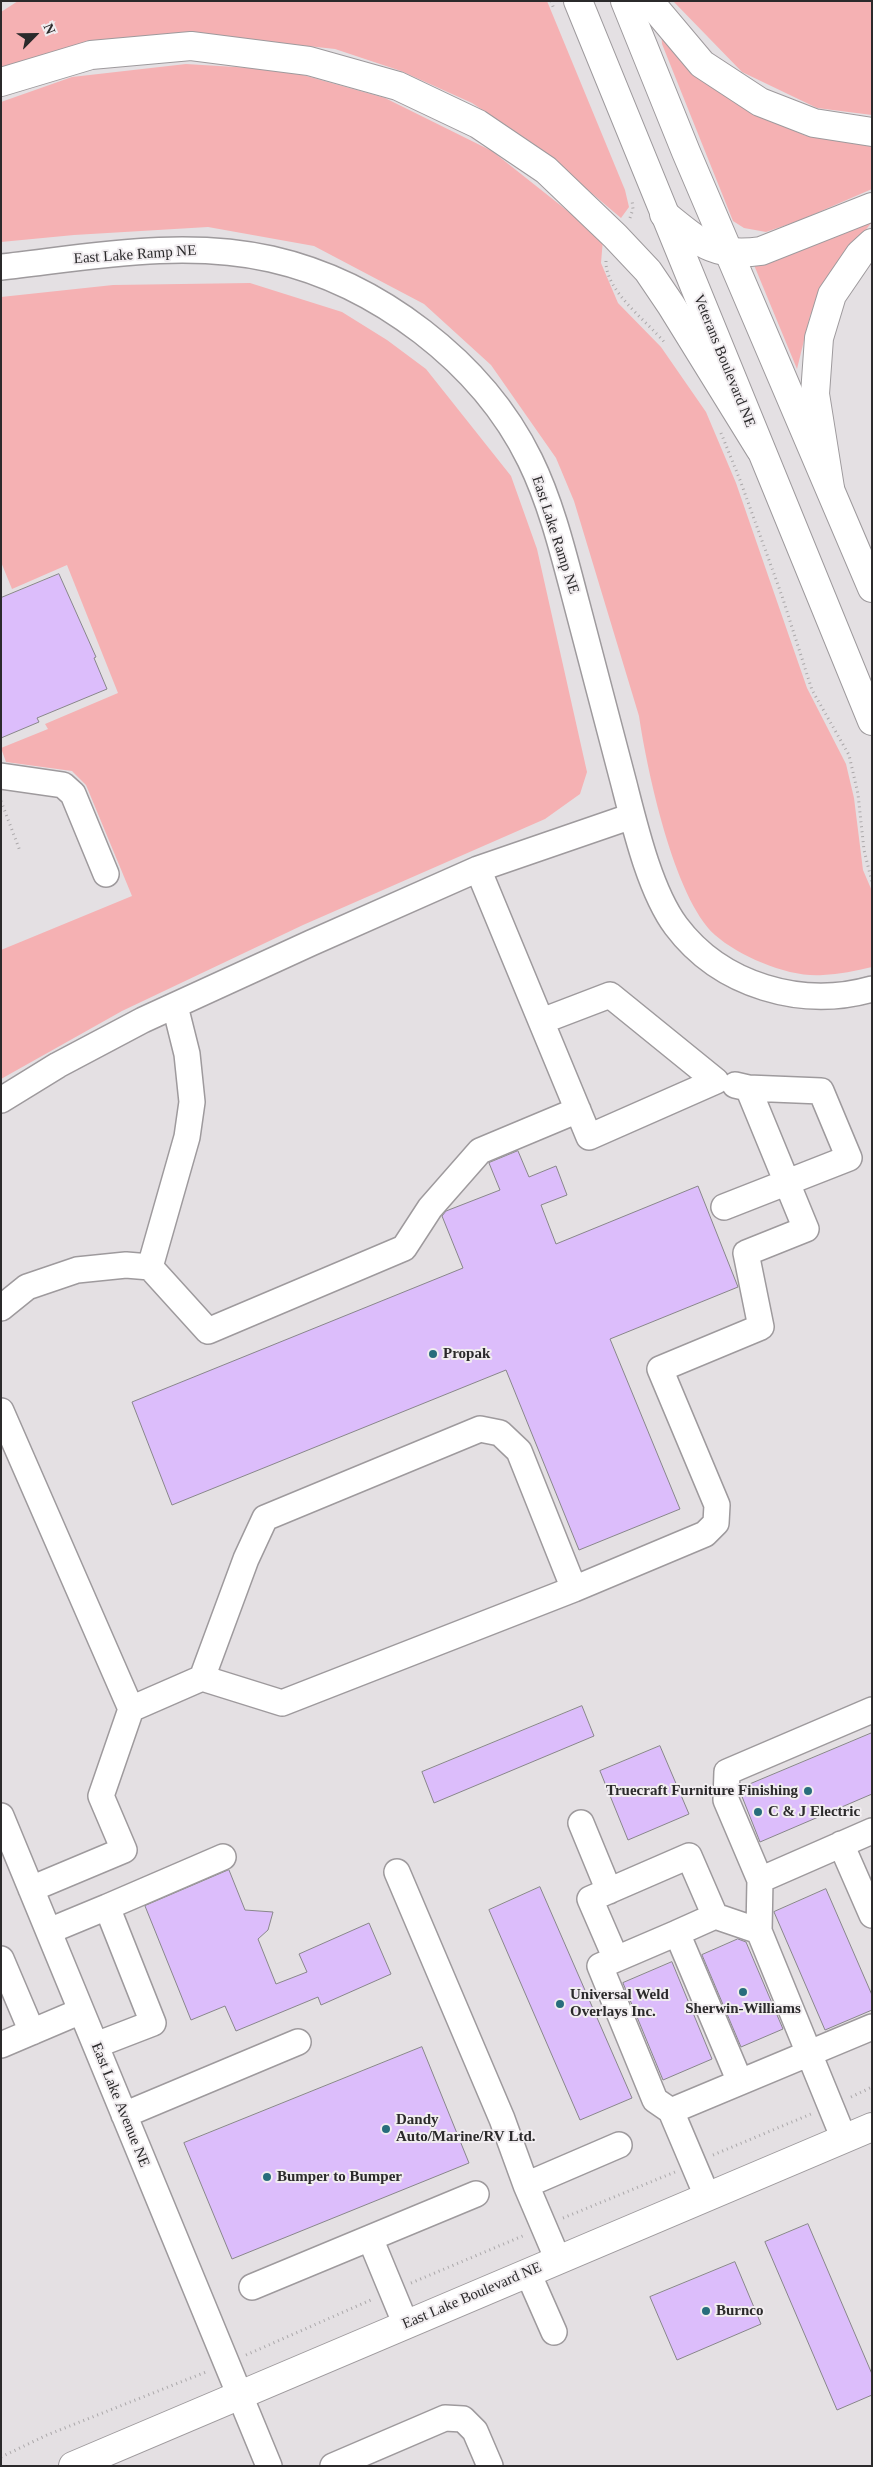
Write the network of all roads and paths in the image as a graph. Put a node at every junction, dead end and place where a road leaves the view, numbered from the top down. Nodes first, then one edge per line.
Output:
1 (551, 1) edge
2 (625, 1) edge
3 (649, 1) edge
4 (566, 6) edge
5 (1, 82) edge
6 (872, 132) edge
7 (629, 191) dead end
8 (872, 207) edge
9 (664, 214) junction
10 (615, 236) junction
11 (872, 242) edge
12 (729, 252) junction
13 (1, 267) edge
14 (666, 345) dead end
15 (718, 428) dead end
16 (760, 449) junction
17 (830, 488) junction
18 (872, 588) edge
19 (872, 721) edge
20 (1, 776) edge
21 (1, 801) edge
22 (632, 816) junction
23 (20, 851) dead end
24 (478, 869) junction
25 (106, 874) dead end
26 (872, 882) edge
27 (872, 989) edge
28 (175, 1006) junction
29 (542, 1021) junction
30 (716, 1081) junction
31 (748, 1088) junction
32 (1, 1100) edge
33 (578, 1110) junction
34 (786, 1182) junction
35 (724, 1207) dead end
36 (150, 1267) junction
37 (1, 1308) edge
38 (1, 1410) edge
39 (574, 1589) junction
40 (202, 1678) junction
41 (132, 1709) junction
42 (872, 1710) edge
43 (1, 1816) edge
44 (581, 1822) dead end
45 (872, 1831) edge
46 (841, 1844) junction
47 (223, 1857) dead end
48 (397, 1872) dead end
49 (760, 1880) junction
50 (31, 1889) junction
51 (609, 1891) junction
52 (107, 1907) junction
53 (872, 1915) edge
54 (715, 1916) junction
55 (49, 1931) junction
56 (759, 1931) junction
57 (677, 1933) junction
58 (1, 1958) edge
59 (616, 1959) junction
60 (81, 2011) junction
61 (872, 2027) edge
62 (32, 2032) junction
63 (298, 2042) dead end
64 (1, 2045) edge
65 (96, 2045) junction
66 (809, 2054) junction
67 (740, 2082) junction
68 (872, 2088) edge
69 (831, 2106) junction
70 (671, 2111) junction
71 (124, 2115) junction
72 (872, 2127) edge
73 (844, 2139) junction
74 (619, 2145) dead end
75 (693, 2164) junction
76 (526, 2186) junction
77 (476, 2194) dead end
78 (707, 2196) junction
79 (543, 2227) junction
80 (370, 2238) junction
81 (558, 2260) junction
82 (528, 2272) junction
83 (252, 2287) dead end
84 (393, 2291) junction
85 (406, 2325) junction
86 (554, 2332) dead end
87 (226, 2363) junction
88 (239, 2395) junction
89 (1, 2457) edge
90 (110, 2458) edge
91 (72, 2466) edge
92 (269, 2466) edge
93 (334, 2466) edge
94 (490, 2466) edge

1 - 4 path
2 - 12 main road
3 - 6 main road
4 - 9 main road, Veterans Boulevard NE
5 - 10 main road
7 - 10 path
8 - 12 main road
9 - 12 main road
9 - 16 main road, Veterans Boulevard NE
10 - 14 path
10 - 16 main road
11 - 17 main road
12 - 17 main road
13 - 22 street, East Lake Ramp NE
15 - 26 path
16 - 19 main road, Veterans Boulevard NE
17 - 18 main road
20 - 25 street
21 - 23 path
22 - 24 street
22 - 27 street, East Lake Ramp NE
24 - 28 street
24 - 29 street
28 - 32 street
28 - 36 street
29 - 30 street
29 - 33 street
30 - 31 street
30 - 33 street
31 - 34 street
31 - 34 street
33 - 36 street
34 - 35 street
34 - 39 street
36 - 37 street
38 - 41 street
39 - 40 street
39 - 40 street
40 - 41 street
41 - 50 street
42 - 49 street
43 - 50 street, East Lake Avenue NE
44 - 51 street
45 - 46 street
46 - 49 street
46 - 53 street
47 - 52 street
48 - 76 street
49 - 56 street
50 - 55 street, East Lake Avenue NE
51 - 54 street
51 - 59 street
52 - 55 street
52 - 65 street
54 - 56 street
54 - 57 street
55 - 60 street, East Lake Avenue NE
56 - 66 street
57 - 59 street
57 - 67 street
58 - 62 street
59 - 70 street
60 - 62 street
60 - 65 street, East Lake Avenue NE
61 - 66 street
62 - 64 street
63 - 71 street
65 - 71 street, East Lake Avenue NE
66 - 67 street
66 - 69 street
67 - 70 street
68 - 69 path
69 - 73 street
69 - 75 path
70 - 75 street
71 - 87 street, East Lake Avenue NE
72 - 73 main road, East Lake Boulevard NE
73 - 78 main road, East Lake Boulevard NE
74 - 76 street
75 - 78 street
75 - 79 path
76 - 79 street
77 - 80 street
78 - 81 main road, East Lake Boulevard NE
79 - 81 street
79 - 84 path
80 - 83 street
80 - 84 street
81 - 82 main road, East Lake Boulevard NE
82 - 85 main road, East Lake Boulevard NE
82 - 86 street
84 - 85 street
84 - 87 path
85 - 88 main road, East Lake Boulevard NE
87 - 88 street, East Lake Avenue NE
87 - 89 path
88 - 90 main road, East Lake Boulevard NE
88 - 92 street, East Lake Avenue NE
90 - 91 main road, East Lake Boulevard NE
93 - 94 street

